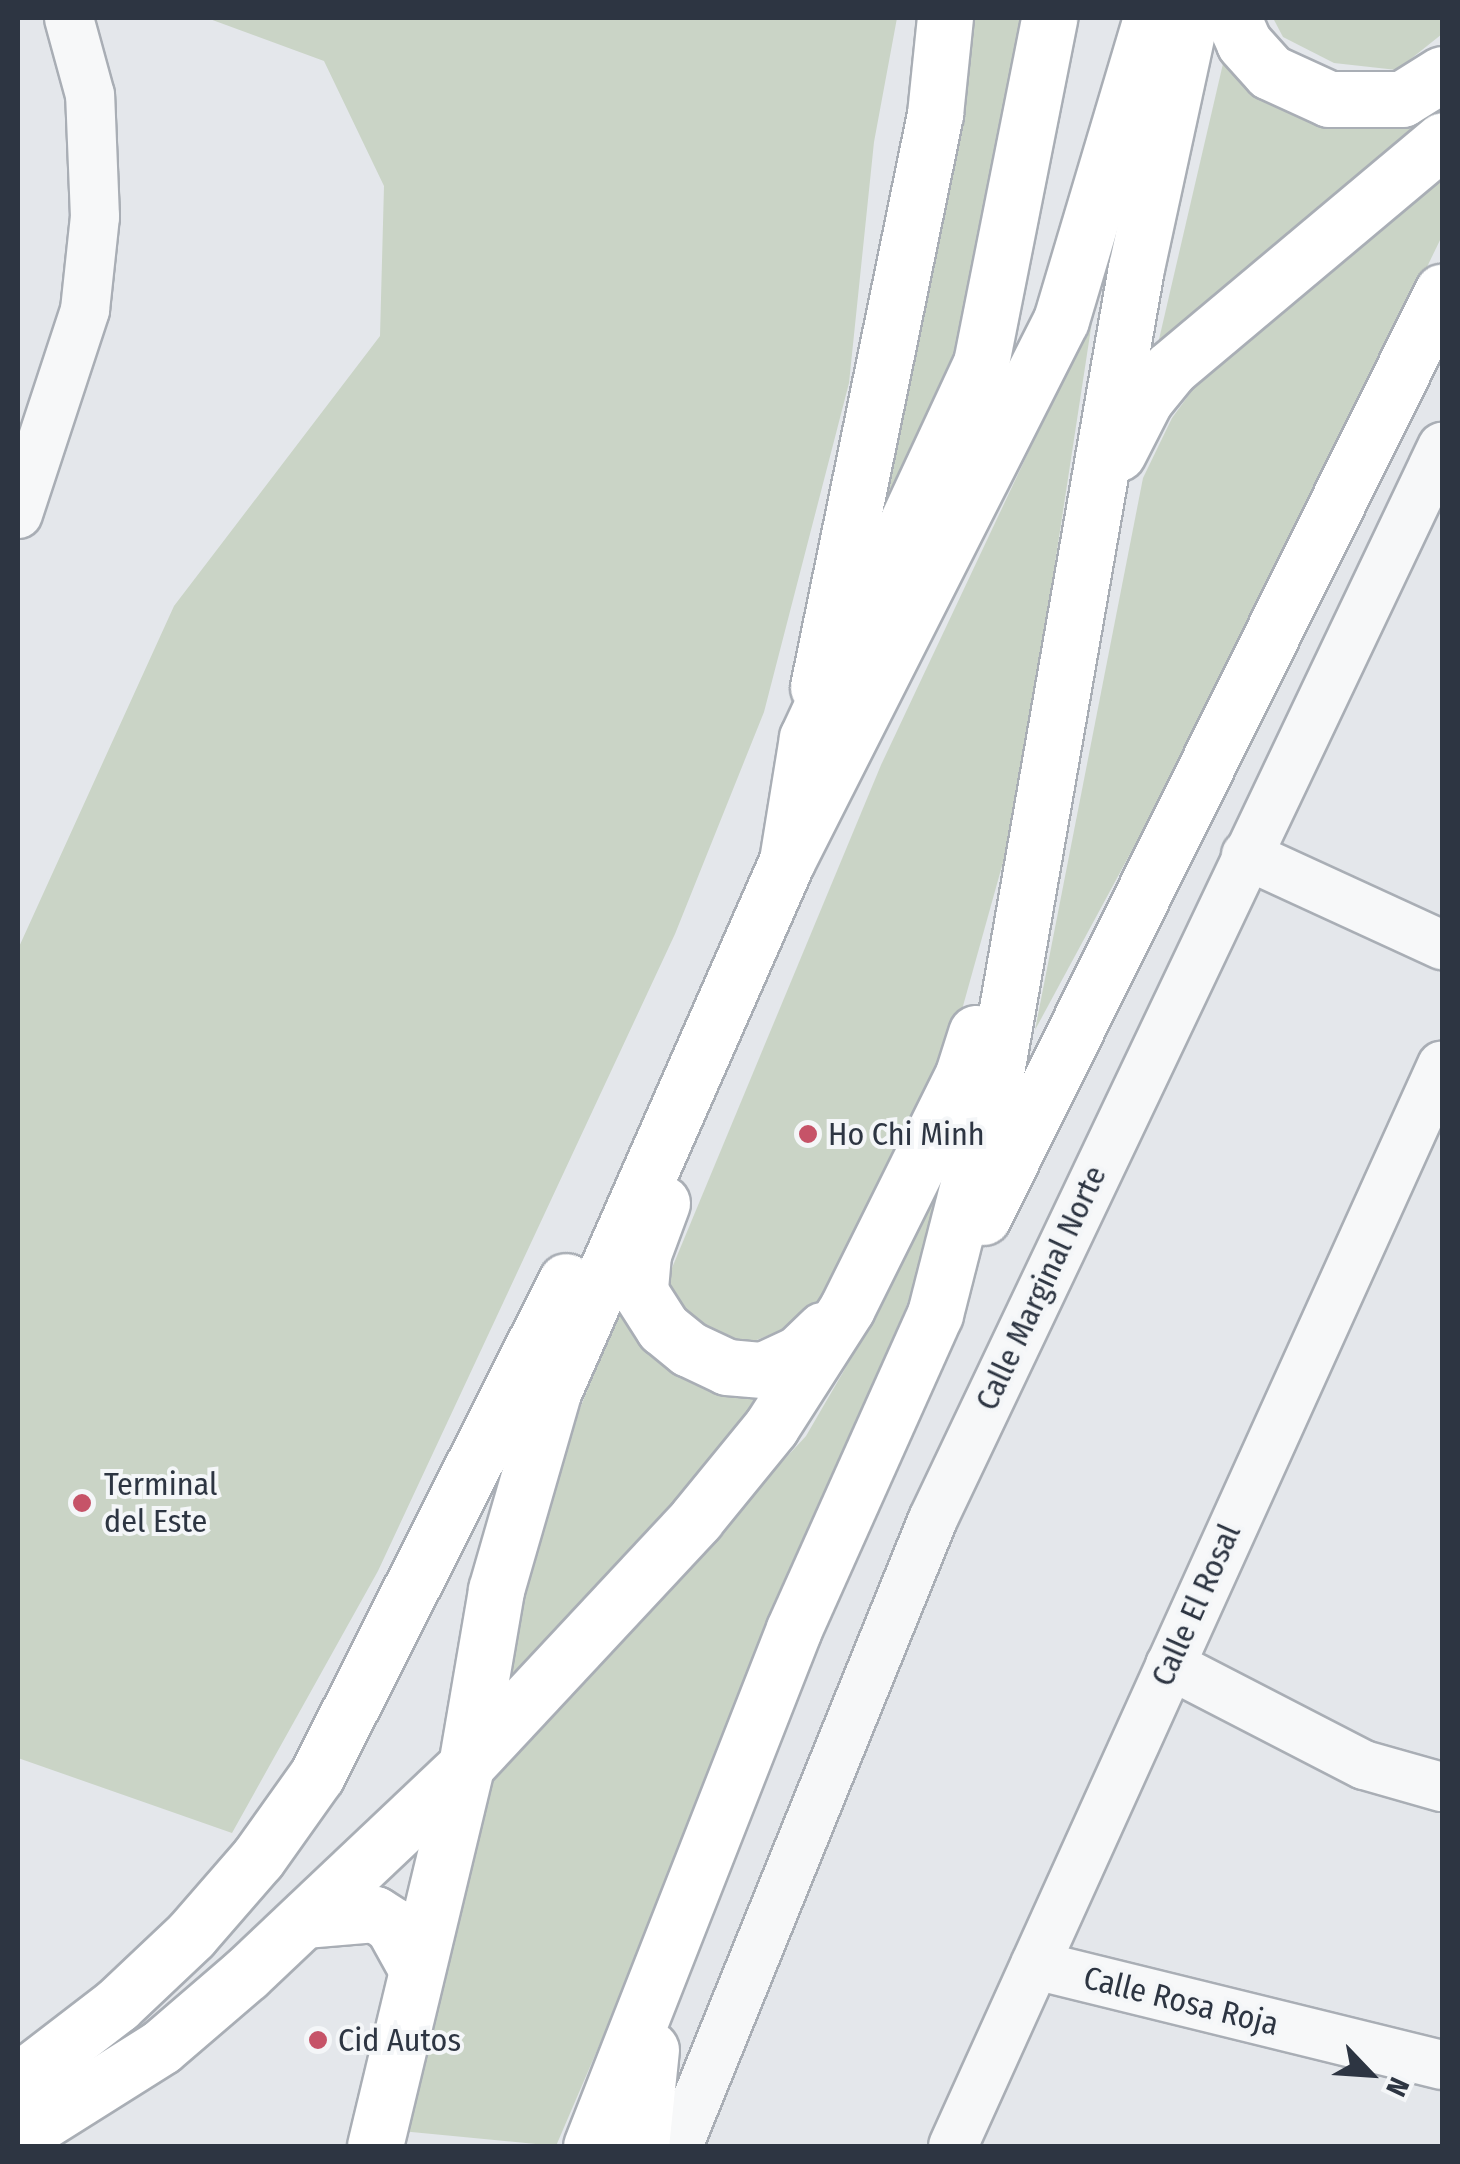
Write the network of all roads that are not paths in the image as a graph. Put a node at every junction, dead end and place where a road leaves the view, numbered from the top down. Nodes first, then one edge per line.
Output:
1 (69, 18) edge
2 (945, 18) edge
3 (1049, 18) edge
4 (1151, 18) edge
5 (1190, 18) edge
6 (1233, 18) edge
7 (1442, 74) edge
8 (1442, 141) edge
9 (1442, 292) edge
10 (1442, 339) edge
11 (1442, 447) edge
12 (22, 492) edge
13 (1334, 506) junction
14 (1078, 596) junction
15 (807, 738) junction
16 (1246, 855) junction
17 (1031, 858) junction
18 (787, 861) junction
19 (752, 940) junction
20 (1442, 945) edge
21 (1442, 1065) edge
22 (678, 1094) junction
23 (847, 1308) junction
24 (935, 1314) junction
25 (1170, 1665) junction
26 (466, 1766) junction
27 (1442, 1787) edge
28 (693, 1892) junction
29 (304, 1920) junction
30 (1035, 1965) junction
31 (417, 1970) junction
32 (1442, 2065) edge
33 (30, 2102) edge
34 (375, 2146) edge
35 (592, 2146) edge
36 (641, 2146) edge
37 (678, 2146) edge
38 (953, 2146) edge

1 - 12 street
2 - 15 main road
3 - 15 main road
4 - 18 main road
5 - 14 main road
6 - 7 main road
8 - 14 main road
9 - 13 main road
10 - 13 street
11 - 16 street, Calle Marginal Norte
13 - 24 main road
14 - 17 main road
15 - 18 main road
16 - 20 street
16 - 37 street, Calle Marginal Norte
17 - 23 main road
17 - 24 main road
18 - 19 main road
19 - 22 main road
19 - 23 main road
21 - 25 street, Calle El Rosal
22 - 26 main road
22 - 33 main road
23 - 26 main road
24 - 28 main road
25 - 27 street
25 - 30 street, Calle El Rosal
26 - 29 main road
26 - 31 main road
28 - 35 main road
28 - 36 main road
29 - 31 main road
29 - 33 main road
30 - 32 street, Calle Rosa Roja
30 - 38 street, Calle El Rosal
31 - 34 main road

